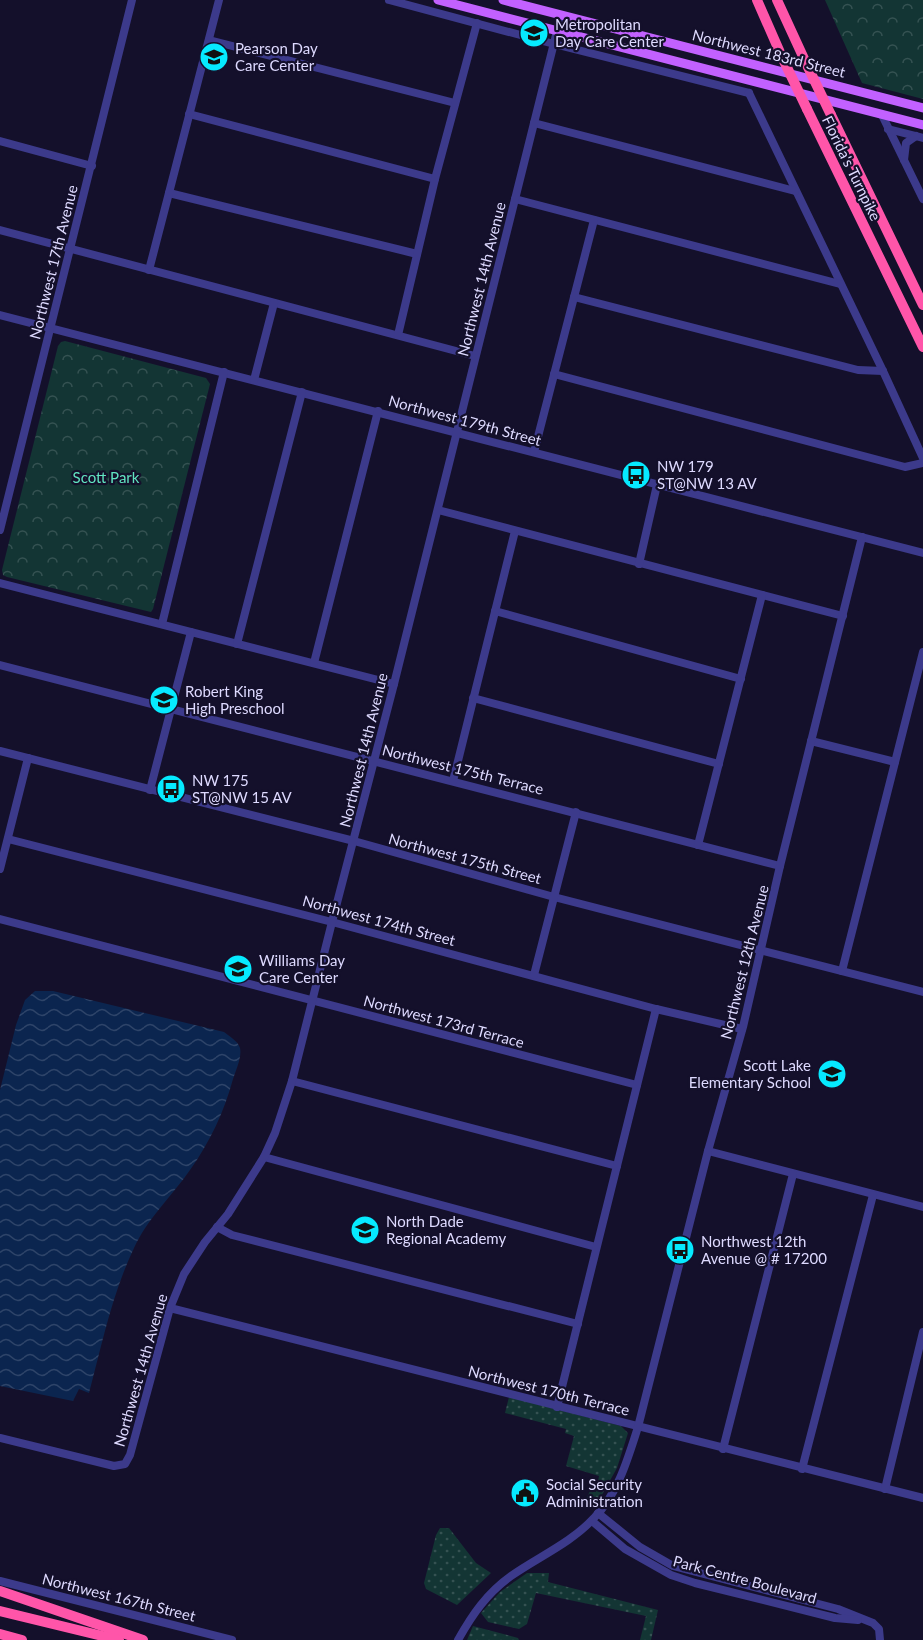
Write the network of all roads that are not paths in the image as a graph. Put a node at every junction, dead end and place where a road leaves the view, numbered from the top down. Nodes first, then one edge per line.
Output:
1 (132, 0) edge
2 (219, 0) edge
3 (389, 0) edge
4 (438, 0) edge
5 (503, 0) edge
6 (757, 0) edge
7 (777, 0) edge
8 (561, 15) junction
9 (477, 23) junction
10 (557, 31) junction
11 (209, 40) junction
12 (554, 44) junction
13 (762, 83) junction
14 (749, 93) junction
15 (455, 103) junction
16 (923, 108) edge
17 (189, 114) junction
18 (882, 115) junction
19 (534, 123) junction
20 (923, 125) edge
21 (888, 129) junction
22 (920, 137) edge
23 (0, 141) edge
24 (904, 161) junction
25 (92, 166) junction
26 (435, 179) junction
27 (795, 191) junction
28 (169, 193) junction
29 (515, 199) junction
30 (923, 199) edge
31 (594, 220) junction
32 (0, 230) edge
33 (70, 249) junction
34 (417, 254) junction
35 (149, 270) junction
36 (840, 284) junction
37 (574, 297) junction
38 (274, 303) junction
39 (923, 305) edge
40 (0, 315) edge
41 (50, 328) junction
42 (398, 335) junction
43 (923, 347) edge
44 (475, 356) junction
45 (883, 371) junction
46 (224, 372) junction
47 (554, 374) junction
48 (254, 380) junction
49 (302, 392) junction
50 (378, 411) junction
51 (456, 432) junction
52 (534, 452) junction
53 (923, 458) edge
54 (923, 463) edge
55 (657, 485) junction
56 (438, 510) junction
57 (0, 530) edge
58 (515, 531) junction
59 (862, 537) junction
60 (923, 553) edge
61 (639, 564) junction
62 (0, 582) edge
63 (762, 595) junction
64 (495, 611) junction
65 (843, 616) junction
66 (162, 624) junction
67 (191, 632) junction
68 (237, 644) junction
69 (923, 652) edge
70 (314, 663) junction
71 (0, 664) edge
72 (741, 679) junction
73 (394, 684) junction
74 (473, 698) junction
75 (172, 707) junction
76 (811, 741) junction
77 (0, 751) edge
78 (28, 759) junction
79 (375, 761) junction
80 (895, 762) junction
81 (719, 764) junction
82 (453, 781) junction
83 (150, 789) junction
84 (576, 812) junction
85 (8, 839) junction
86 (354, 841) junction
87 (698, 845) junction
88 (780, 866) junction
89 (0, 869) edge
90 (554, 897) junction
91 (0, 919) edge
92 (332, 922) junction
93 (761, 950) junction
94 (842, 971) junction
95 (534, 975) junction
96 (923, 991) edge
97 (314, 1000) junction
98 (656, 1009) junction
99 (742, 1029) junction
100 (292, 1081) junction
101 (637, 1085) junction
102 (708, 1151) junction
103 (264, 1157) junction
104 (616, 1166) junction
105 (793, 1174) junction
106 (873, 1195) junction
107 (923, 1207) edge
108 (218, 1227) junction
109 (596, 1247) junction
110 (170, 1308) junction
111 (578, 1324) junction
112 (923, 1332) edge
113 (557, 1407) junction
114 (638, 1427) junction
115 (0, 1438) edge
116 (723, 1449) junction
117 (802, 1469) junction
118 (885, 1489) junction
119 (923, 1498) edge
120 (598, 1513) junction
121 (592, 1521) junction
122 (673, 1566) junction
123 (671, 1575) junction
124 (0, 1581) edge
125 (733, 1582) junction
126 (0, 1591) edge
127 (731, 1592) junction
128 (838, 1609) junction
129 (0, 1611) edge
130 (835, 1618) junction
131 (870, 1622) junction
132 (0, 1634) edge
133 (22, 1640) edge
134 (119, 1640) edge
135 (144, 1640) edge
136 (232, 1640) edge
137 (458, 1640) edge
138 (880, 1640) edge

1 - 25 street, Northwest 17th Avenue
2 - 11 street
3 - 9 street
4 - 10 main road, Northwest 183rd Street
5 - 8 main road, Northwest 183rd Street
6 - 43 highway, Florida's Turnpike, bridge
7 - 39 highway, Florida's Turnpike, bridge
8 - 10 street, Northwest 14th Avenue
8 - 16 main road, Northwest 183rd Street
9 - 12 street
9 - 15 street
10 - 12 street, Northwest 14th Avenue
10 - 13 main road, Northwest 183rd Street
11 - 15 street
11 - 17 street
12 - 14 street
12 - 19 street, Northwest 14th Avenue
13 - 14 street, Northwest 183rd Street
13 - 18 main road, Northwest 183rd Street
14 - 27 street
15 - 26 street
17 - 26 street
17 - 28 street
18 - 20 main road, Northwest 183rd Street
18 - 21 street
19 - 27 street
19 - 29 street, Northwest 14th Avenue
21 - 22 street
21 - 24 street
22 - 24 street
23 - 25 street
24 - 30 street
25 - 33 street, Northwest 17th Avenue
26 - 34 street
27 - 36 street
28 - 34 street
28 - 35 street
29 - 31 street
29 - 44 street, Northwest 14th Avenue
31 - 36 street
31 - 37 street
32 - 33 street
33 - 35 street
33 - 41 street, Northwest 17th Avenue
34 - 42 street
35 - 38 street
36 - 45 street
37 - 45 street
37 - 47 street
38 - 42 street
38 - 48 street
40 - 41 street, Northwest 179th Street
41 - 46 street, Northwest 179th Street
41 - 57 street, Northwest 17th Avenue
42 - 44 street
44 - 51 street, Northwest 14th Avenue
45 - 53 street
46 - 48 street, Northwest 179th Street
46 - 66 street
47 - 52 street
47 - 54 street
48 - 49 street, Northwest 179th Street
49 - 50 street, Northwest 179th Street
49 - 68 street
50 - 51 street, Northwest 179th Street
50 - 70 street
51 - 52 street, Northwest 179th Street
51 - 56 street, Northwest 14th Avenue
52 - 55 street, Northwest 179th Street
55 - 59 street, Northwest 179th Street
55 - 61 street
56 - 58 street
56 - 73 street, Northwest 14th Avenue
58 - 61 street
58 - 64 street
59 - 60 street, Northwest 179th Street
59 - 65 street, Northwest 12th Avenue
61 - 63 street
62 - 66 street
63 - 65 street
63 - 72 street
64 - 72 street
64 - 74 street
65 - 76 street, Northwest 12th Avenue
66 - 67 street
67 - 68 street
67 - 75 street
68 - 70 street
69 - 80 street
70 - 73 street
71 - 75 street, Northwest 175th Terrace
72 - 81 street
73 - 79 street, Northwest 14th Avenue
74 - 81 street
74 - 82 street
75 - 79 street, Northwest 175th Terrace
75 - 83 street
76 - 80 street
76 - 88 street, Northwest 12th Avenue
77 - 78 street, Northwest 175th Street
78 - 83 street, Northwest 175th Street
78 - 85 street
79 - 82 street, Northwest 175th Terrace
79 - 86 street, Northwest 14th Avenue
80 - 94 street
81 - 87 street
82 - 84 street, Northwest 175th Terrace
83 - 86 street, Northwest 175th Street
84 - 87 street, Northwest 175th Terrace
84 - 90 street
85 - 89 street
85 - 92 street, Northwest 174th Street
86 - 90 street, Northwest 175th Street
86 - 92 street, Northwest 14th Avenue
87 - 88 street, Northwest 175th Terrace
88 - 93 street, Northwest 12th Avenue
90 - 93 street, Northwest 175th Street
90 - 95 street
91 - 97 street, Northwest 173rd Terrace
92 - 95 street, Northwest 174th Street
92 - 97 street, Northwest 14th Avenue
93 - 94 street, Northwest 175th Street
93 - 99 street, Northwest 12th Avenue
94 - 96 street, Northwest 175th Street
95 - 98 street, Northwest 174th Street
97 - 100 street, Northwest 14th Avenue
97 - 101 street, Northwest 173rd Terrace
98 - 99 street, Northwest 174th Street
98 - 101 street
99 - 102 street, Northwest 12th Avenue
100 - 103 street, Northwest 14th Avenue
100 - 104 street
101 - 104 street
102 - 105 street
102 - 114 street, Northwest 12th Avenue
103 - 108 street, Northwest 14th Avenue
103 - 109 street
104 - 109 street
105 - 106 street
105 - 116 street
106 - 107 street
106 - 117 street
108 - 110 street, Northwest 14th Avenue
108 - 111 street
109 - 111 street
110 - 113 street, Northwest 170th Terrace
110 - 115 street, Northwest 14th Avenue
111 - 113 street
112 - 118 street
113 - 114 street, Northwest 170th Terrace
114 - 116 street, Northwest 170th Terrace
114 - 120 street, Northwest 12th Avenue
116 - 117 street, Northwest 170th Terrace
117 - 118 street, Northwest 170th Terrace
118 - 119 street, Northwest 170th Terrace
120 - 121 street, Northwest 12th Avenue
120 - 122 street, Park Centre Boulevard
121 - 123 street, Park Centre Boulevard
121 - 137 street, Northwest 12th Avenue
122 - 123 street
122 - 125 street, Park Centre Boulevard
123 - 127 street, Park Centre Boulevard
124 - 136 street, Northwest 167th Street
125 - 127 street
125 - 128 street, Park Centre Boulevard
126 - 135 highway
127 - 130 street, Park Centre Boulevard
128 - 130 street
128 - 131 street, Park Centre Boulevard
129 - 134 highway
130 - 131 street, Park Centre Boulevard
131 - 138 street
132 - 133 highway

